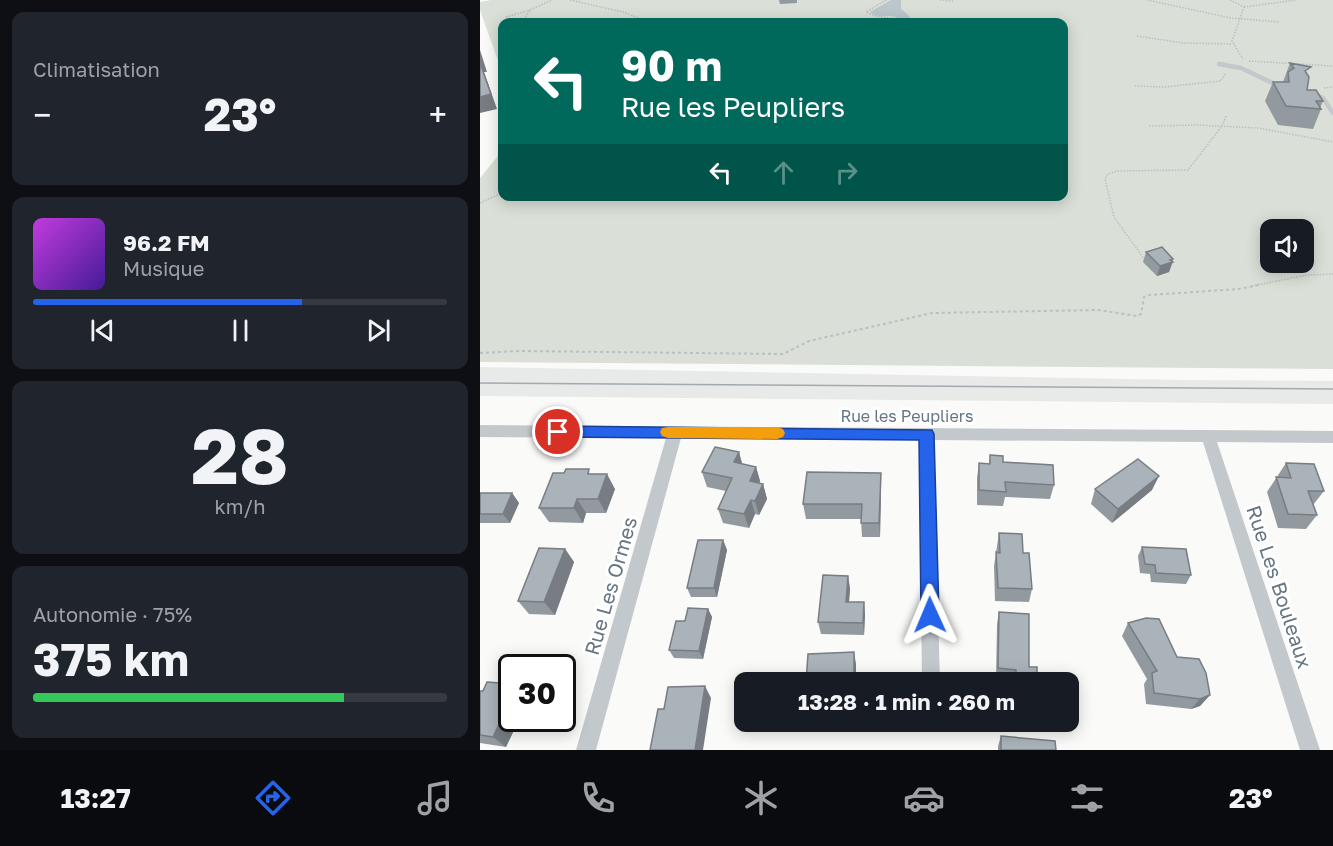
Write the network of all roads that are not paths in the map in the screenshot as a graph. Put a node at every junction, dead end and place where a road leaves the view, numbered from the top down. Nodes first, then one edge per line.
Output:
1 (1219, 64) dead end
2 (1282, 87) edge
3 (1306, 92) edge
4 (1333, 113) edge
5 (480, 431) edge
6 (675, 432) junction
7 (927, 434) junction
8 (1208, 436) junction
9 (1333, 437) edge
10 (931, 672) edge
11 (586, 750) edge
12 (1310, 750) edge

1 - 2 lane
3 - 4 lane
5 - 6 street, Rue les Peupliers
6 - 7 street, Rue les Peupliers
6 - 11 street, Rue Les Ormes
7 - 8 street, Rue les Peupliers
7 - 10 street
8 - 9 street, Rue les Peupliers
8 - 12 street, Rue Les Bouleaux

